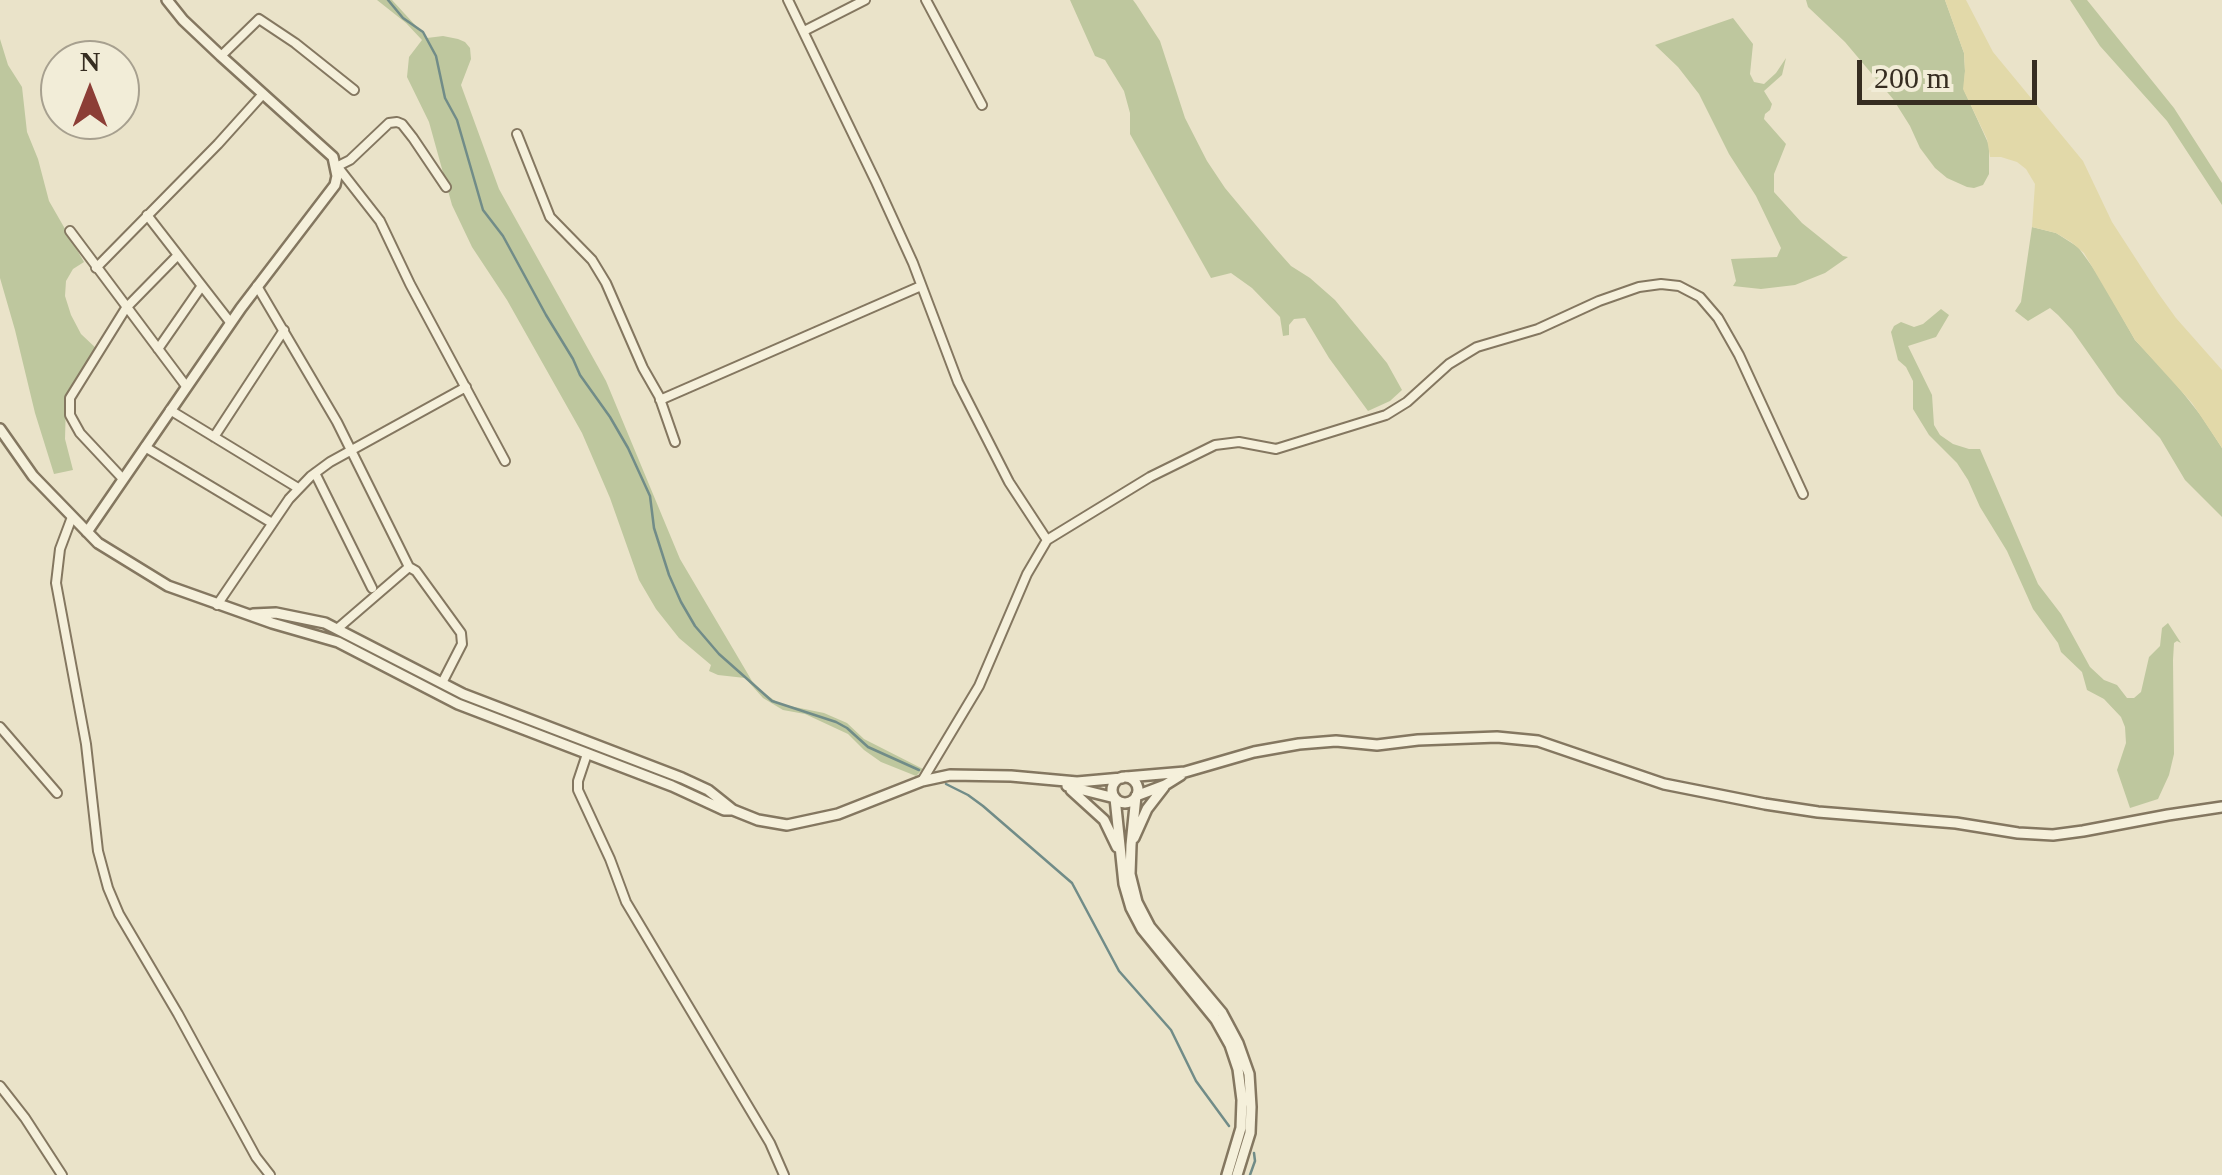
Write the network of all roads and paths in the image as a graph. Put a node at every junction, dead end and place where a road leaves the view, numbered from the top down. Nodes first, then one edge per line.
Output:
1 (167, 0) edge
2 (788, 0) edge
3 (926, 0) edge
4 (860, 1) edge
5 (804, 31) junction
6 (221, 56) junction
7 (354, 90) dead end
8 (263, 94) junction
9 (982, 106) dead end
10 (517, 134) dead end
11 (337, 166) junction
12 (446, 187) dead end
13 (148, 215) junction
14 (70, 231) dead end
15 (178, 255) junction
16 (96, 268) junction
17 (257, 286) junction
18 (921, 286) junction
19 (201, 287) junction
20 (126, 308) junction
21 (230, 322) junction
22 (284, 330) junction
23 (158, 350) junction
24 (186, 386) junction
25 (466, 387) junction
26 (660, 400) junction
27 (170, 410) junction
28 (0, 429) edge
29 (214, 437) junction
30 (675, 442) dead end
31 (145, 447) junction
32 (352, 450) junction
33 (505, 461) dead end
34 (315, 473) junction
35 (123, 479) junction
36 (298, 488) junction
37 (1803, 494) dead end
38 (72, 516) junction
39 (272, 523) junction
40 (87, 532) junction
41 (1047, 540) junction
42 (409, 568) junction
43 (372, 588) dead end
44 (217, 605) junction
45 (251, 614) junction
46 (337, 629) junction
47 (442, 683) junction
48 (0, 727) edge
49 (588, 754) junction
50 (1185, 772) junction
51 (1035, 778) junction
52 (1124, 778) junction
53 (922, 780) junction
54 (1165, 785) junction
55 (1065, 786) junction
56 (57, 793) dead end
57 (1136, 796) junction
58 (1115, 798) junction
59 (2222, 807) edge
60 (734, 810) junction
61 (1131, 845) junction
62 (1120, 855) junction
63 (0, 1086) edge
64 (62, 1175) edge
65 (270, 1175) edge
66 (784, 1175) edge
67 (1228, 1175) edge
68 (1237, 1175) edge

1 - 6 street
2 - 5 street
3 - 9 street
4 - 5 street
5 - 18 street
6 - 7 street
6 - 8 street
8 - 11 street
8 - 13 street
10 - 26 street
11 - 12 street
11 - 17 street
11 - 25 street
13 - 15 street
13 - 16 street
14 - 16 street
15 - 19 street
15 - 20 street
16 - 20 street
17 - 21 street
17 - 22 street
18 - 26 street
18 - 41 street
19 - 21 street
19 - 23 street
20 - 23 street
20 - 35 street
21 - 24 street
22 - 29 street
22 - 32 street
23 - 24 street
24 - 27 street
25 - 32 street
25 - 33 street
26 - 30 street
27 - 29 street
27 - 31 street
28 - 38 street
29 - 36 street
31 - 35 street
31 - 39 street
32 - 34 street
32 - 42 street
34 - 36 street
34 - 43 street
35 - 40 street
36 - 39 street
37 - 41 street
38 - 40 street
38 - 65 street
39 - 44 street
40 - 44 street
41 - 53 street
42 - 46 street
42 - 47 street
44 - 45 street
45 - 46 street
45 - 49 street
46 - 47 street
47 - 60 street
48 - 56 street
49 - 60 street
49 - 66 street
50 - 52 street
50 - 54 street
50 - 59 street
51 - 52 street
51 - 53 street
51 - 55 street
52 - 57 street
52 - 58 street
53 - 60 street
54 - 57 street
54 - 61 street
55 - 58 street
55 - 62 street
57 - 58 street
57 - 61 street
58 - 62 street
61 - 68 street
62 - 67 street
63 - 64 street

